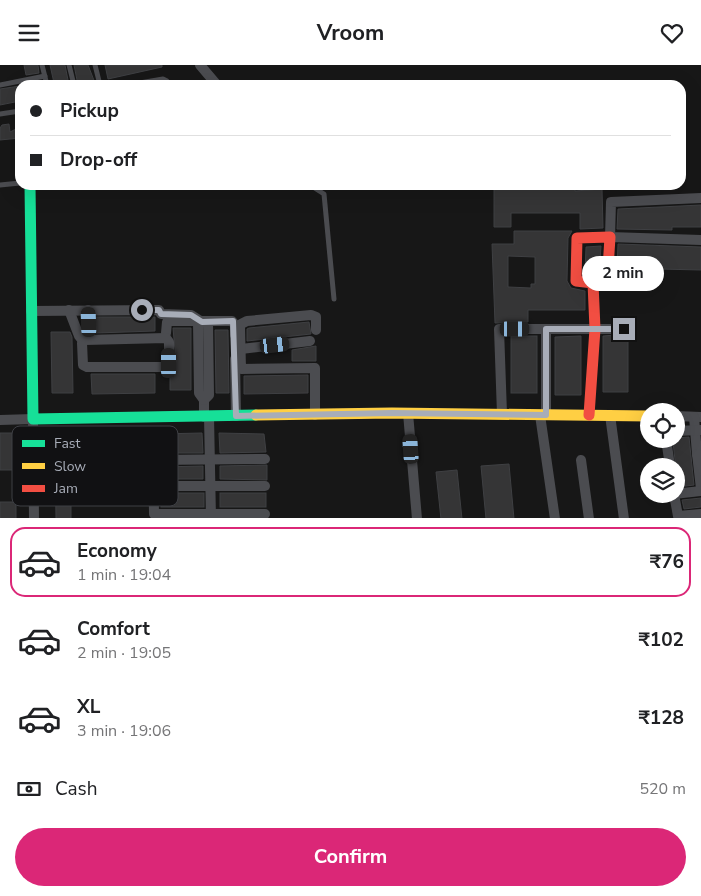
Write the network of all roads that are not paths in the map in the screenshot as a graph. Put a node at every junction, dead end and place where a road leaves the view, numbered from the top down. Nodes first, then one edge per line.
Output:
1 (42, 65) edge
2 (69, 65) edge
3 (95, 65) edge
4 (200, 65) edge
5 (45, 76) junction
6 (25, 80) edge
7 (46, 80) edge
8 (73, 80) edge
9 (99, 80) edge
10 (214, 80) edge
11 (15, 82) edge
12 (0, 85) edge
13 (15, 112) edge
14 (0, 114) edge
15 (15, 184) edge
16 (0, 185) edge
17 (30, 190) edge
18 (318, 190) edge
19 (701, 198) edge
20 (610, 237) junction
21 (701, 240) edge
22 (593, 283) junction
23 (334, 299) dead end
24 (69, 310) junction
25 (88, 310) junction
26 (31, 311) junction
27 (161, 314) junction
28 (202, 322) junction
29 (546, 329) junction
30 (595, 329) junction
31 (624, 329) dead end
32 (316, 331) dead end
33 (164, 335) junction
34 (86, 337) junction
35 (310, 341) dead end
36 (240, 349) junction
37 (241, 369) junction
38 (408, 413) junction
39 (502, 414) junction
40 (315, 415) junction
41 (543, 415) junction
42 (589, 415) junction
43 (610, 415) junction
44 (238, 416) junction
45 (640, 416) edge
46 (206, 417) junction
47 (697, 417) edge
48 (32, 419) junction
49 (0, 420) edge
50 (32, 426) edge
51 (698, 430) edge
52 (685, 431) edge
53 (699, 454) edge
54 (265, 459) dead end
55 (178, 460) edge
56 (210, 460) junction
57 (581, 460) dead end
58 (178, 486) edge
59 (266, 486) dead end
60 (210, 487) junction
61 (701, 490) edge
62 (685, 492) edge
63 (676, 503) edge
64 (154, 506) edge
65 (265, 514) dead end
66 (701, 514) edge
67 (211, 516) edge
68 (417, 518) edge
69 (555, 518) edge
70 (589, 518) edge
71 (624, 518) edge

1 - 5 lane
2 - 8 lane
3 - 9 lane
4 - 10 street
5 - 6 lane
5 - 7 lane
11 - 12 lane
13 - 14 lane
15 - 16 lane
17 - 26 street
18 - 23 lane
19 - 20 street
20 - 21 street
20 - 22 street
20 - 22 street
22 - 30 street
24 - 25 street
24 - 26 street
24 - 34 street
25 - 27 street
25 - 34 street
26 - 48 street
27 - 28 street
27 - 33 street
28 - 33 street
28 - 44 street
28 - 46 street
29 - 30 street
29 - 39 street
29 - 41 street
30 - 31 street
30 - 42 street
32 - 36 street
33 - 34 street
33 - 34 street
35 - 36 street
36 - 37 street
37 - 40 street
37 - 44 street
38 - 39 street
38 - 40 street
38 - 68 street
39 - 41 street
40 - 44 street
41 - 42 street
41 - 69 street
42 - 43 street
43 - 45 street
43 - 71 street
44 - 46 street
46 - 48 street
46 - 56 street
47 - 51 street
48 - 49 street
48 - 50 street
51 - 52 street
51 - 53 street
53 - 61 street
54 - 56 street
55 - 56 street
56 - 60 street
57 - 70 street
58 - 60 street
59 - 60 street
60 - 67 street
61 - 62 street
63 - 66 street
64 - 67 street
65 - 67 street

